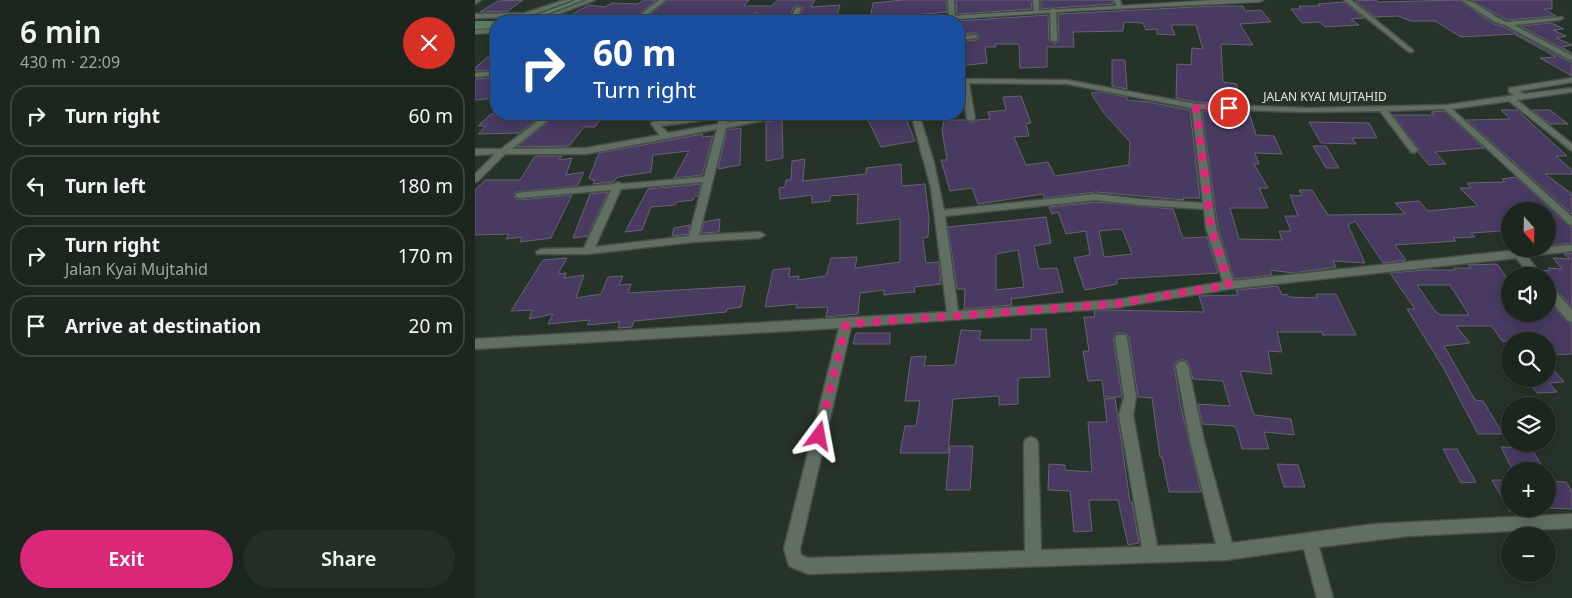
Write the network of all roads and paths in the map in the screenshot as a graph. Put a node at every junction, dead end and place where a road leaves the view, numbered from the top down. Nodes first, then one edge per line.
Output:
1 (570, 0) edge
2 (592, 0) edge
3 (663, 0) edge
4 (951, 0) edge
5 (1036, 0) edge
6 (1260, 0) edge
7 (1347, 0) edge
8 (1464, 0) edge
9 (1119, 3) edge
10 (798, 9) dead end
11 (1053, 10) junction
12 (1037, 11) junction
13 (526, 15) edge
14 (550, 15) edge
15 (643, 15) edge
16 (796, 15) edge
17 (952, 15) edge
18 (475, 16) edge
19 (490, 16) edge
20 (965, 18) edge
21 (1560, 18) dead end
22 (1507, 24) junction
23 (490, 31) edge
24 (475, 32) edge
25 (975, 37) dead end
26 (965, 38) edge
27 (1054, 40) dead end
28 (1411, 51) dead end
29 (1572, 59) edge
30 (490, 74) edge
31 (475, 75) edge
32 (1572, 80) edge
33 (965, 81) edge
34 (1572, 90) edge
35 (965, 94) edge
36 (1516, 95) junction
37 (1196, 106) junction
38 (1446, 107) junction
39 (1383, 109) junction
40 (971, 119) dead end
41 (544, 120) edge
42 (704, 120) edge
43 (721, 120) edge
44 (726, 120) edge
45 (917, 120) edge
46 (662, 132) junction
47 (1572, 148) edge
48 (1414, 150) dead end
49 (475, 152) edge
50 (501, 153) junction
51 (475, 179) edge
52 (708, 179) junction
53 (618, 185) junction
54 (519, 196) dead end
55 (1208, 206) junction
56 (940, 214) junction
57 (1572, 222) edge
58 (760, 235) dead end
59 (693, 239) junction
60 (1572, 248) edge
61 (1556, 249) edge
62 (588, 251) junction
63 (541, 252) dead end
64 (1501, 255) edge
65 (1229, 285) junction
66 (1556, 299) edge
67 (953, 315) junction
68 (1572, 318) edge
69 (846, 324) junction
70 (1121, 338) dead end
71 (475, 344) edge
72 (1182, 366) dead end
73 (1031, 443) dead end
74 (1572, 521) edge
75 (1310, 541) junction
76 (1226, 552) junction
77 (1151, 554) junction
78 (1033, 558) junction
79 (1325, 598) edge

1 - 13 street
2 - 14 street
3 - 15 street
4 - 17 street
5 - 12 street
6 - 9 street
7 - 28 street
8 - 22 street
9 - 11 street
10 - 16 street
11 - 12 street
11 - 27 street
12 - 20 street
18 - 19 street
21 - 22 street
22 - 29 street
23 - 24 street
25 - 26 street
30 - 31 street
32 - 36 street
33 - 37 street, JALAN KYAI MUJTAHID
34 - 36 street, JALAN KYAI MUJTAHID
35 - 40 street
36 - 38 street, JALAN KYAI MUJTAHID
36 - 47 street
37 - 39 street, JALAN KYAI MUJTAHID
37 - 55 street
38 - 39 street, JALAN KYAI MUJTAHID
38 - 57 street
39 - 48 street
41 - 50 street
42 - 46 street
43 - 46 street
44 - 52 street
45 - 56 street
46 - 50 street
49 - 50 street
50 - 51 street
52 - 53 street
52 - 59 street
53 - 54 street
53 - 62 street
55 - 56 street
55 - 65 street
56 - 67 street
58 - 59 street
59 - 62 street
60 - 61 street
62 - 63 street
64 - 65 street
65 - 67 street
66 - 68 street
67 - 69 street
69 - 71 street
69 - 78 street
70 - 77 street
72 - 76 street
73 - 78 street
74 - 75 street
75 - 76 street
75 - 79 street
76 - 77 street
77 - 78 street

